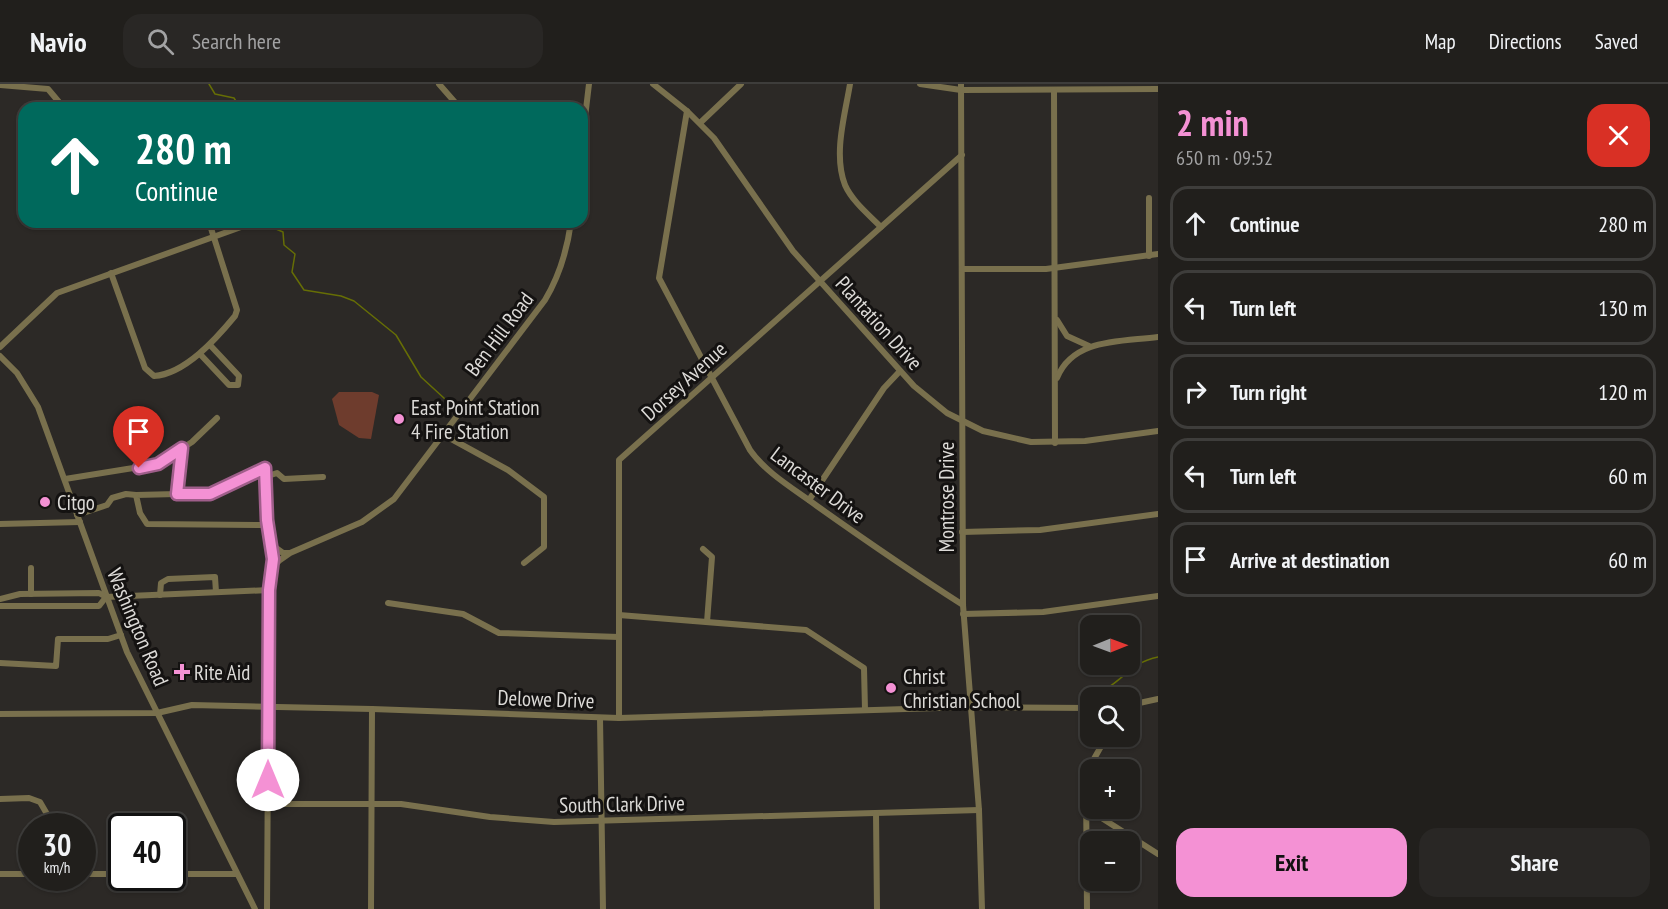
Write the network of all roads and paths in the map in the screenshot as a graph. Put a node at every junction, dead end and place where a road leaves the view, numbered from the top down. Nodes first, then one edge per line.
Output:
1 (439, 84) edge
2 (590, 84) edge
3 (653, 84) edge
4 (741, 84) edge
5 (850, 84) edge
6 (920, 84) edge
7 (0, 85) edge
8 (961, 87) edge
9 (1158, 89) edge
10 (1054, 90) junction
11 (59, 102) edge
12 (455, 102) edge
13 (587, 102) edge
14 (687, 111) junction
15 (700, 123) junction
16 (962, 155) junction
17 (1149, 198) dead end
18 (881, 227) junction
19 (211, 228) edge
20 (238, 228) edge
21 (570, 228) edge
22 (213, 237) junction
23 (1158, 254) edge
24 (1149, 256) junction
25 (1055, 268) junction
26 (962, 269) junction
27 (111, 273) junction
28 (820, 282) junction
29 (1055, 295) junction
30 (1158, 337) edge
31 (210, 345) junction
32 (1090, 346) junction
33 (0, 347) edge
34 (200, 354) junction
35 (0, 356) edge
36 (900, 371) junction
37 (711, 378) junction
38 (1055, 383) junction
39 (217, 418) dead end
40 (962, 421) junction
41 (1158, 431) edge
42 (444, 435) junction
43 (1055, 443) junction
44 (182, 448) junction
45 (265, 477) junction
46 (323, 477) dead end
47 (65, 479) junction
48 (177, 494) junction
49 (136, 495) junction
50 (809, 500) junction
51 (1158, 514) edge
52 (78, 515) junction
53 (80, 522) junction
54 (0, 524) edge
55 (268, 525) junction
56 (962, 532) junction
57 (272, 545) junction
58 (703, 549) dead end
59 (290, 553) junction
60 (524, 563) dead end
61 (31, 568) dead end
62 (272, 568) junction
63 (269, 590) junction
64 (216, 592) junction
65 (31, 594) junction
66 (160, 595) junction
67 (1158, 596) edge
68 (106, 597) junction
69 (0, 599) edge
70 (388, 603) dead end
71 (963, 605) junction
72 (0, 606) edge
73 (963, 614) junction
74 (619, 615) junction
75 (707, 622) junction
76 (121, 635) junction
77 (619, 637) junction
78 (0, 663) edge
79 (1158, 699) edge
80 (1140, 703) edge
81 (970, 707) junction
82 (268, 708) junction
83 (1080, 708) edge
84 (372, 709) junction
85 (865, 710) junction
86 (157, 712) junction
87 (0, 714) edge
88 (600, 718) junction
89 (619, 718) junction
90 (0, 799) edge
91 (268, 804) junction
92 (372, 804) junction
93 (979, 810) junction
94 (46, 813) edge
95 (876, 813) junction
96 (1086, 819) edge
97 (1103, 819) edge
98 (600, 821) junction
99 (1158, 854) edge
100 (0, 874) edge
101 (18, 874) edge
102 (186, 874) edge
103 (236, 874) junction
104 (255, 909) edge
105 (267, 909) edge
106 (371, 909) edge
107 (603, 909) edge
108 (877, 909) edge
109 (982, 909) edge
110 (1087, 909) edge

1 - 12 street
2 - 13 street
3 - 14 street, Plantation Drive
4 - 15 street
5 - 18 street
6 - 8 street
7 - 11 street
8 - 10 street
8 - 16 street, Montrose Drive
9 - 10 street
10 - 25 street
14 - 15 street, Plantation Drive
14 - 37 street, Lancaster Drive
15 - 28 street, Plantation Drive
16 - 18 street, Dorsey Avenue
16 - 26 street, Montrose Drive
17 - 24 street
18 - 28 street, Dorsey Avenue
19 - 22 street
20 - 22 street
21 - 42 street, Ben Hill Road
22 - 27 street
22 - 31 street
23 - 24 street
24 - 25 street
25 - 26 street
25 - 29 street
26 - 40 street, Montrose Drive
27 - 33 street
27 - 34 street
28 - 36 street, Plantation Drive
28 - 37 street, Dorsey Avenue
29 - 32 street
29 - 38 street
30 - 32 street
31 - 34 street
31 - 34 street
32 - 38 street
35 - 47 street, Washington Road
36 - 40 street, Plantation Drive
36 - 50 street
37 - 50 street, Lancaster Drive
37 - 74 street, Dorsey Avenue
38 - 43 street
39 - 44 street
40 - 43 street, Plantation Drive
40 - 56 street, Montrose Drive
41 - 43 street, Plantation Drive
42 - 59 street, Ben Hill Road
42 - 60 street
44 - 47 street
44 - 48 street
45 - 46 street
45 - 48 street
45 - 55 street
47 - 52 street, Washington Road
48 - 49 street
49 - 52 street
49 - 55 street
50 - 71 street, Lancaster Drive
51 - 56 street
52 - 53 street, Washington Road
53 - 54 street
53 - 68 street, Washington Road
55 - 57 street
56 - 71 street, Montrose Drive
57 - 59 street
57 - 62 street
58 - 75 street
59 - 62 street, Ben Hill Road
61 - 65 street
62 - 63 street
63 - 64 street
63 - 82 street
64 - 66 street
64 - 66 street
65 - 68 street
65 - 69 street
66 - 68 street
67 - 73 street
68 - 72 street
68 - 76 street, Washington Road
70 - 77 street
71 - 73 street, Montrose Drive
73 - 81 street, Montrose Drive
74 - 75 street
74 - 77 street, Dorsey Avenue
75 - 85 street
76 - 78 street
76 - 86 street, Washington Road
77 - 89 street, Dorsey Avenue
79 - 80 street
81 - 83 street, Delowe Drive
81 - 85 street, Delowe Drive
81 - 93 street, Montrose Drive
82 - 84 street, Delowe Drive
82 - 86 street, Delowe Drive
82 - 91 street
84 - 88 street, Delowe Drive
84 - 92 street
85 - 89 street, Delowe Drive
86 - 87 street, Delowe Drive
86 - 103 street, Washington Road
88 - 89 street, Delowe Drive
88 - 98 street
90 - 94 street
91 - 92 street, South Clark Drive
91 - 105 street
92 - 98 street, South Clark Drive
92 - 106 street
93 - 95 street, South Clark Drive
93 - 109 street, Montrose Drive
95 - 98 street, South Clark Drive
95 - 108 street
96 - 110 street
97 - 99 street
98 - 107 street
100 - 101 street
102 - 103 street
103 - 104 street, Washington Road

